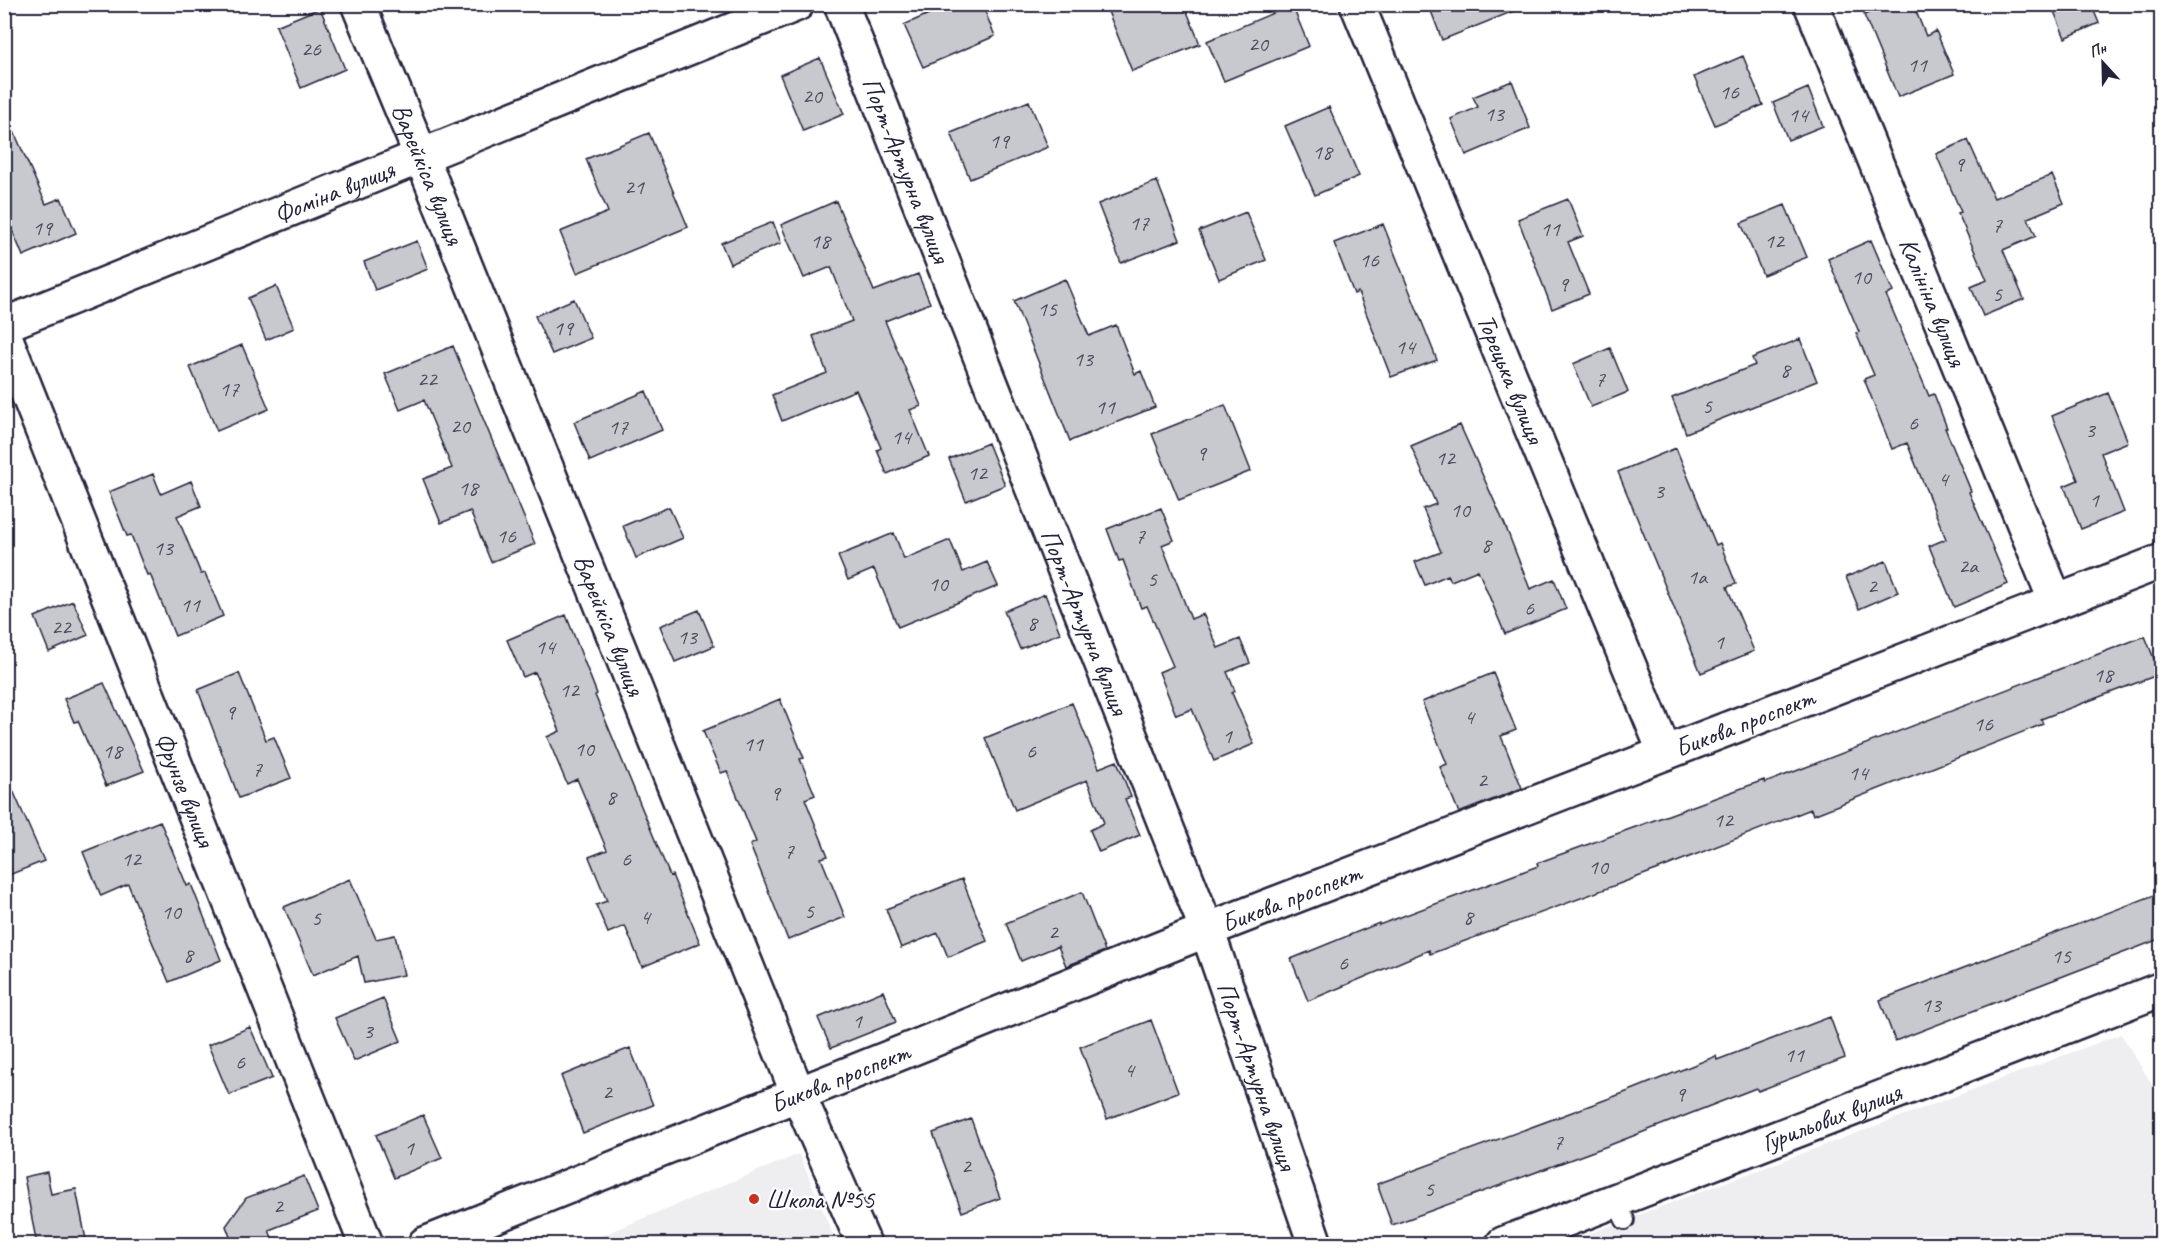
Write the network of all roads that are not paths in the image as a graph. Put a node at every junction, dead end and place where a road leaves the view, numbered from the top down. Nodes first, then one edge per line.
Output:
1 (358, 4) edge
2 (797, 4) edge
3 (842, 4) edge
4 (1357, 4) edge
5 (1811, 4) edge
6 (422, 158) junction
7 (4, 325) edge
8 (4, 334) edge
9 (2162, 561) edge
10 (2056, 602) junction
11 (1665, 753) junction
12 (1207, 930) junction
13 (2162, 989) edge
14 (798, 1094) junction
15 (366, 1245) edge
16 (425, 1245) edge
17 (864, 1245) edge
18 (1315, 1245) edge
19 (1503, 1245) edge

1 - 6 street, Варейкіса вулиця
2 - 6 street, Фоміна вулиця
3 - 12 street, Порт-Артурна вулиця
4 - 11 street, Торецька вулиця
5 - 10 street, Калініна вулиця
6 - 7 street, Фоміна вулиця
6 - 14 street, Варейкіса вулиця
8 - 15 street, Фрунзе вулиця
9 - 10 street, Бикова проспект
10 - 11 street, Бикова проспект
11 - 12 street, Бикова проспект
12 - 14 street, Бикова проспект
12 - 18 street, Порт-Артурна вулиця
13 - 19 street, Гурильових вулиця
14 - 16 street, Бикова проспект
14 - 17 street, Варейкіса вулиця

